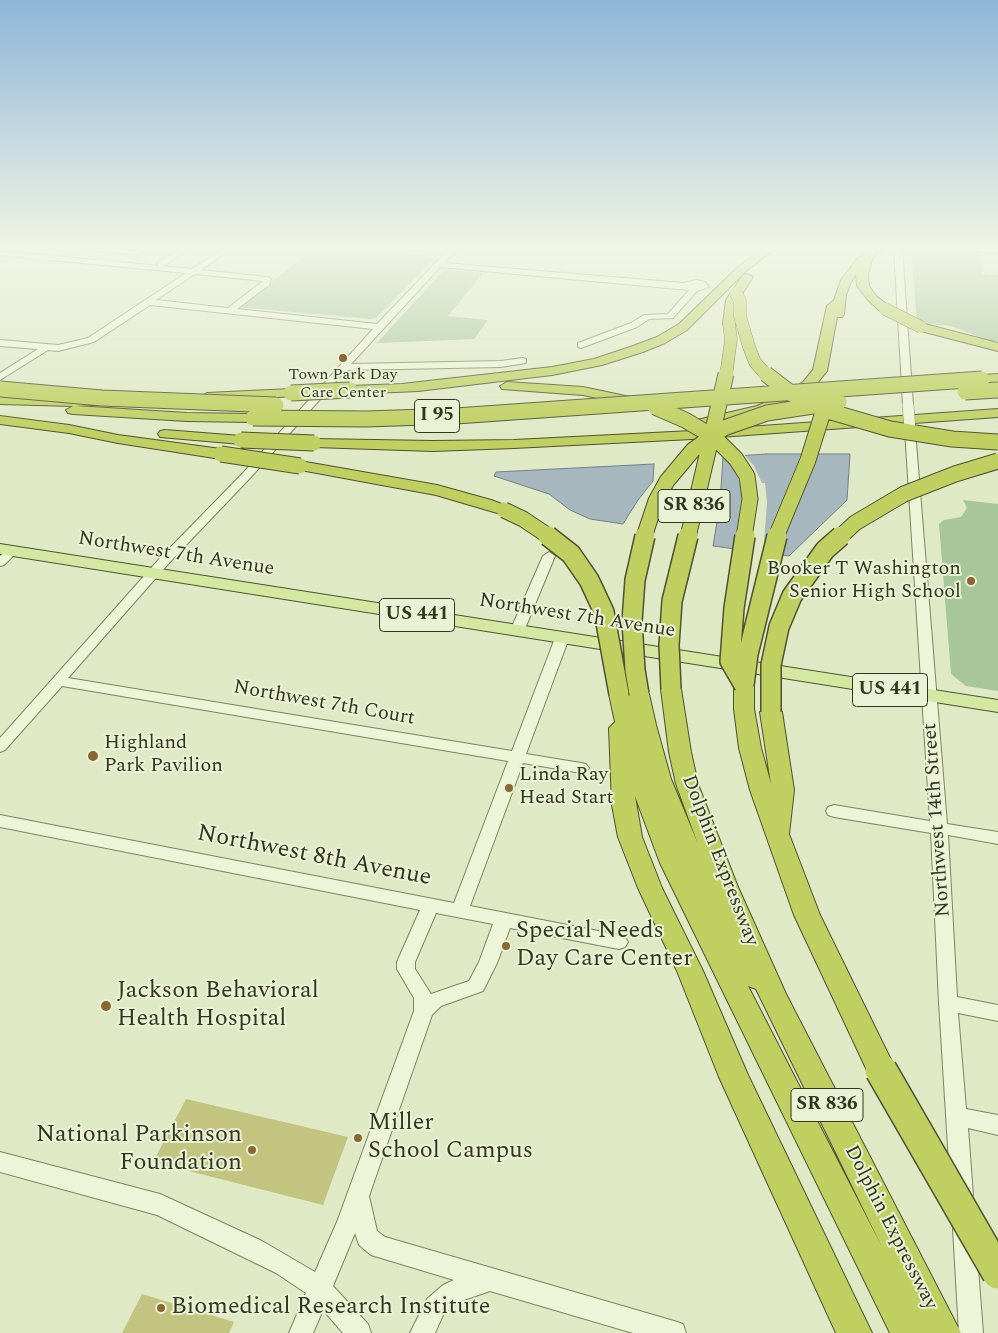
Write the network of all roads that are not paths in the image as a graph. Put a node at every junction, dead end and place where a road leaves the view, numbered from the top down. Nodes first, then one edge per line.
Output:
1 (136, 310) edge
2 (223, 310) edge
3 (394, 310) edge
4 (674, 310) edge
5 (700, 310) edge
6 (730, 310) edge
7 (740, 310) edge
8 (832, 310) edge
9 (838, 310) edge
10 (889, 310) edge
11 (902, 310) edge
12 (230, 311) joint
13 (379, 326) junction
14 (0, 343) edge
15 (581, 346) dead end
16 (998, 347) edge
17 (45, 348) junction
18 (523, 361) dead end
19 (343, 367) junction
20 (0, 377) edge
21 (998, 378) edge
22 (405, 387) junction
23 (0, 388) edge
24 (998, 390) edge
25 (0, 401) edge
26 (620, 404) junction
27 (996, 414) edge
28 (0, 420) edge
29 (68, 429) junction
30 (910, 430) joint
31 (584, 441) junction
32 (998, 442) edge
33 (998, 461) edge
34 (4, 554) edge
35 (549, 556) dead end
36 (155, 574) junction
37 (517, 631) junction
38 (562, 638) junction
39 (60, 681) junction
40 (744, 685) junction
41 (629, 694) junction
42 (930, 696) junction
43 (998, 706) edge
44 (0, 747) edge
45 (516, 758) junction
46 (581, 768) dead end
47 (834, 811) dead end
48 (0, 820) edge
49 (939, 828) junction
50 (777, 834) junction
51 (998, 838) edge
52 (431, 905) junction
53 (460, 910) junction
54 (504, 919) junction
55 (619, 942) dead end
56 (773, 996) junction
57 (948, 1003) junction
58 (424, 1012) junction
59 (998, 1013) edge
60 (957, 1116) junction
61 (998, 1124) edge
62 (0, 1162) edge
63 (358, 1196) junction
64 (998, 1273) edge
65 (489, 1280) junction
66 (320, 1289) junction
67 (301, 1333) edge
68 (359, 1333) edge
69 (422, 1333) edge
70 (674, 1333) edge
71 (854, 1333) edge
72 (908, 1333) edge
73 (943, 1333) edge
74 (971, 1333) edge

1 - 17 street
2 - 12 street
3 - 13 street
4 - 15 street
5 - 22 highway
6 - 56 highway, Dolphin Expressway / SR 836, bridge
7 - 32 highway, bridge
8 - 31 highway
9 - 40 highway, bridge
10 - 16 highway, bridge
11 - 30 street, Northwest 14th Street, bridge
12 - 13 street
13 - 19 street
14 - 17 street
17 - 20 street
18 - 19 street
19 - 36 street
21 - 26 highway, I 95, bridge
22 - 25 highway, bridge
22 - 40 highway, bridge
23 - 26 highway, bridge
24 - 41 highway, bridge
25 - 26 highway, I 95, bridge
27 - 31 highway, I 95
28 - 29 highway, I 95
29 - 31 highway, I 95, bridge
29 - 41 highway, bridge
30 - 42 street, Northwest 14th Street
33 - 50 highway, bridge
34 - 36 main road, Northwest 7th Avenue / US 441
35 - 37 street
36 - 37 main road, Northwest 7th Avenue / US 441
36 - 39 street
37 - 38 main road, Northwest 7th Avenue / US 441
38 - 42 main road, Northwest 7th Avenue / US 441
38 - 45 street
39 - 44 street
39 - 45 street, Northwest 7th Court
40 - 50 highway
41 - 56 highway
41 - 71 highway
41 - 72 highway
42 - 43 main road, Northwest 7th Avenue / US 441
42 - 49 street, Northwest 14th Street
45 - 46 street, Northwest 7th Court
45 - 53 street
47 - 49 street
48 - 52 street, Northwest 8th Avenue
49 - 51 street
49 - 57 street, Northwest 14th Street
50 - 64 highway, bridge
52 - 53 street, Northwest 8th Avenue
52 - 58 street
53 - 54 street, Northwest 8th Avenue
54 - 55 street, Northwest 8th Avenue
54 - 58 street
56 - 73 highway, Dolphin Expressway / SR 836
57 - 59 street
57 - 60 street, Northwest 14th Street
58 - 63 street
60 - 61 street
60 - 74 street, Northwest 14th Street
62 - 66 street
63 - 65 street
63 - 66 street
65 - 69 street
65 - 70 street
66 - 67 street
66 - 68 street

